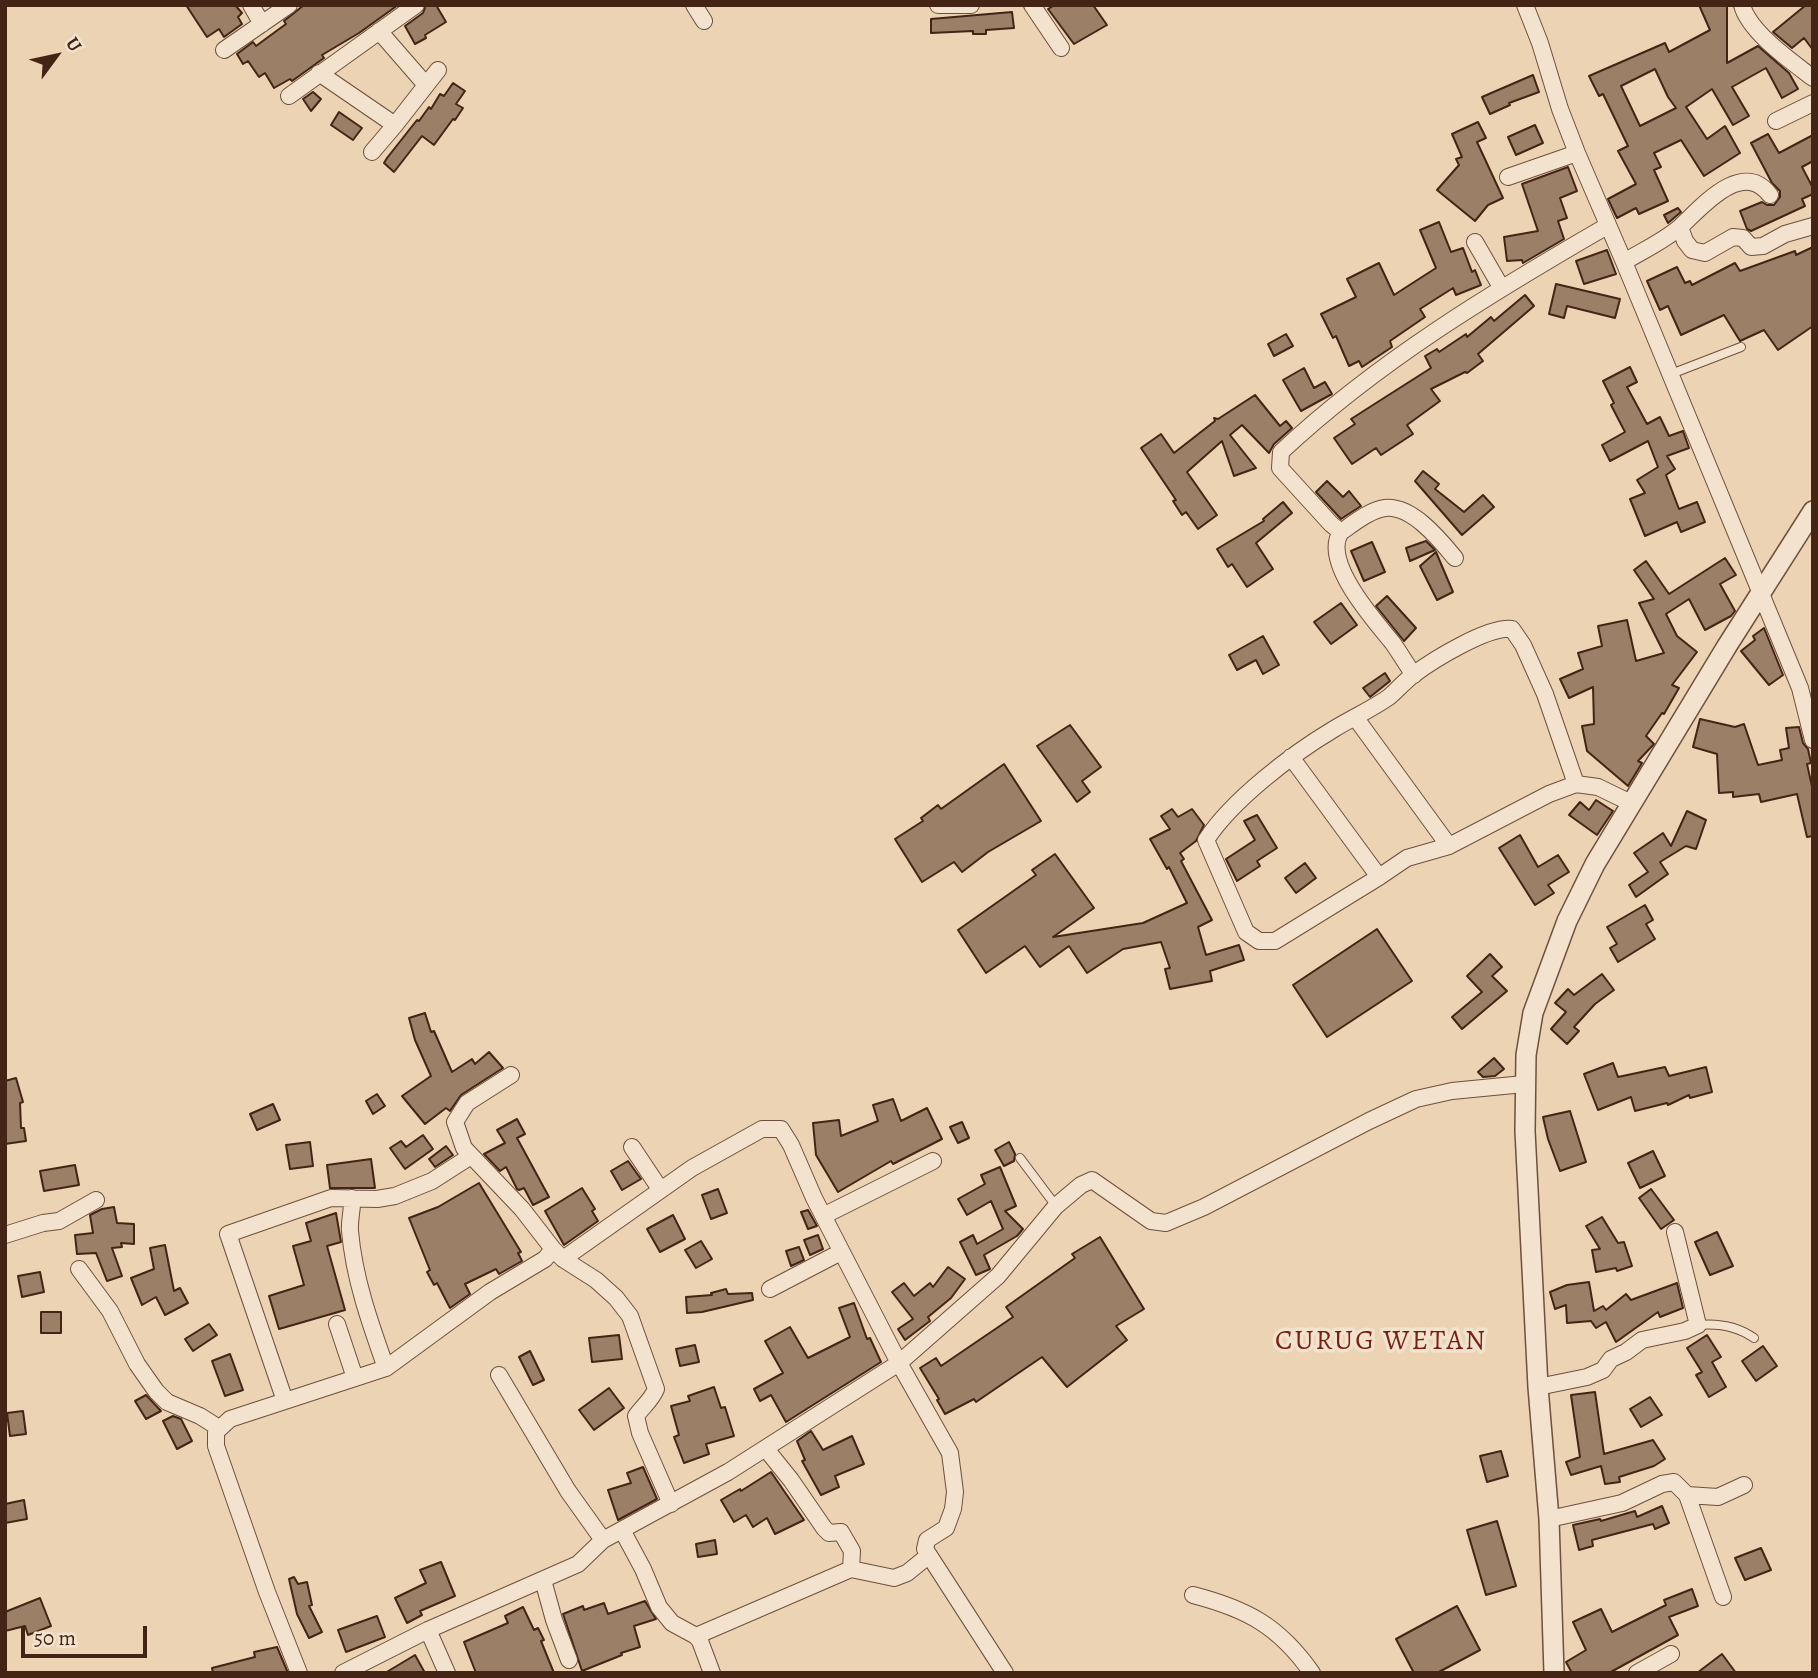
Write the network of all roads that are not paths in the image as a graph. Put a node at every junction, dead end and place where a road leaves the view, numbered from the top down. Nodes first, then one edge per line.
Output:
1 (251, 5) edge
2 (289, 5) edge
3 (416, 5) edge
4 (694, 5) edge
5 (938, 5) edge
6 (971, 5) edge
7 (1032, 5) edge
8 (1525, 5) edge
9 (1742, 5) edge
10 (704, 21) dead end
11 (262, 24) junction
12 (379, 31) junction
13 (1061, 48) dead end
14 (223, 50) dead end
15 (438, 70) dead end
16 (319, 73) junction
17 (1813, 78) edge
18 (426, 85) junction
19 (289, 96) dead end
20 (1813, 103) edge
21 (1776, 121) dead end
22 (395, 125) junction
23 (372, 152) dead end
24 (1577, 153) junction
25 (1508, 177) dead end
26 (1770, 195) dead end
27 (1607, 226) junction
28 (1813, 226) edge
29 (1680, 227) junction
30 (1475, 242) dead end
31 (1624, 262) junction
32 (1501, 288) junction
33 (1741, 347) dead end
34 (1671, 374) junction
35 (1813, 511) edge
36 (1341, 532) junction
37 (1455, 558) dead end
38 (1761, 594) junction
39 (1414, 675) junction
40 (1806, 685) edge
41 (1355, 717) junction
42 (1813, 740) edge
43 (1291, 757) junction
44 (1576, 784) junction
45 (1630, 803) junction
46 (1449, 846) junction
47 (1380, 877) junction
48 (511, 1075) dead end
49 (1524, 1084) junction
50 (632, 1147) dead end
51 (471, 1156) junction
52 (1020, 1158) dead end
53 (933, 1161) dead end
54 (660, 1189) junction
55 (352, 1198) junction
56 (96, 1200) dead end
57 (1056, 1206) junction
58 (825, 1215) junction
59 (1675, 1232) dead end
60 (5, 1236) edge
61 (841, 1252) junction
62 (558, 1254) junction
63 (79, 1269) dead end
64 (770, 1289) dead end
65 (337, 1324) dead end
66 (1698, 1325) junction
67 (1754, 1338) dead end
68 (898, 1363) junction
69 (386, 1368) junction
70 (499, 1375) dead end
71 (355, 1378) junction
72 (1538, 1387) junction
73 (285, 1401) junction
74 (219, 1429) junction
75 (766, 1449) junction
76 (1744, 1485) dead end
77 (1687, 1495) junction
78 (671, 1504) junction
79 (1549, 1519) junction
80 (622, 1530) junction
81 (603, 1540) junction
82 (928, 1556) junction
83 (850, 1569) junction
84 (543, 1580) junction
85 (1193, 1595) dead end
86 (1723, 1597) dead end
87 (428, 1630) junction
88 (696, 1636) junction
89 (1671, 1654) dead end
90 (569, 1660) dead end
91 (299, 1673) edge
92 (342, 1673) edge
93 (447, 1673) edge
94 (712, 1673) edge
95 (1005, 1673) edge
96 (1312, 1673) edge
97 (1554, 1673) edge
98 (1637, 1673) edge

1 - 11 street
2 - 11 street
3 - 12 street
4 - 10 street
5 - 6 street
7 - 13 street
8 - 24 street
9 - 17 street
11 - 14 street
12 - 16 street
12 - 18 street
15 - 18 street
16 - 19 street
16 - 22 street
18 - 22 street
20 - 21 street
22 - 23 street
24 - 25 street
24 - 27 street
26 - 29 street
27 - 31 street
27 - 32 street
28 - 29 street
29 - 31 street
30 - 32 street
31 - 34 street
32 - 36 street
33 - 34 lane
34 - 38 street
35 - 38 street
36 - 37 street
36 - 39 street
38 - 40 street
38 - 45 street
39 - 41 street
39 - 44 street
40 - 42 street
41 - 43 street
41 - 46 street
43 - 47 street
43 - 47 street
44 - 45 street
44 - 46 street
45 - 49 street
46 - 47 street
48 - 51 street
49 - 57 street
49 - 72 street
50 - 54 street
51 - 55 street
51 - 62 street
52 - 57 lane
53 - 58 street
54 - 58 street
54 - 62 street
55 - 69 street
55 - 73 street
56 - 60 street
57 - 68 street
58 - 61 street
59 - 66 street
61 - 64 street
61 - 68 street
62 - 69 street
62 - 78 street
63 - 74 street
65 - 71 street
66 - 67 lane
66 - 72 street
68 - 75 street
68 - 82 street
69 - 71 street
70 - 81 street
71 - 73 street
72 - 79 street
73 - 74 street
74 - 91 street
75 - 78 street
75 - 83 street
76 - 77 street
77 - 79 street
77 - 86 street
78 - 80 street
79 - 97 street
80 - 81 street
80 - 88 street
81 - 84 street
82 - 83 street
82 - 95 street
83 - 88 street
84 - 87 street
84 - 90 street
85 - 96 street
87 - 92 street
87 - 93 street
88 - 94 street
89 - 98 street

